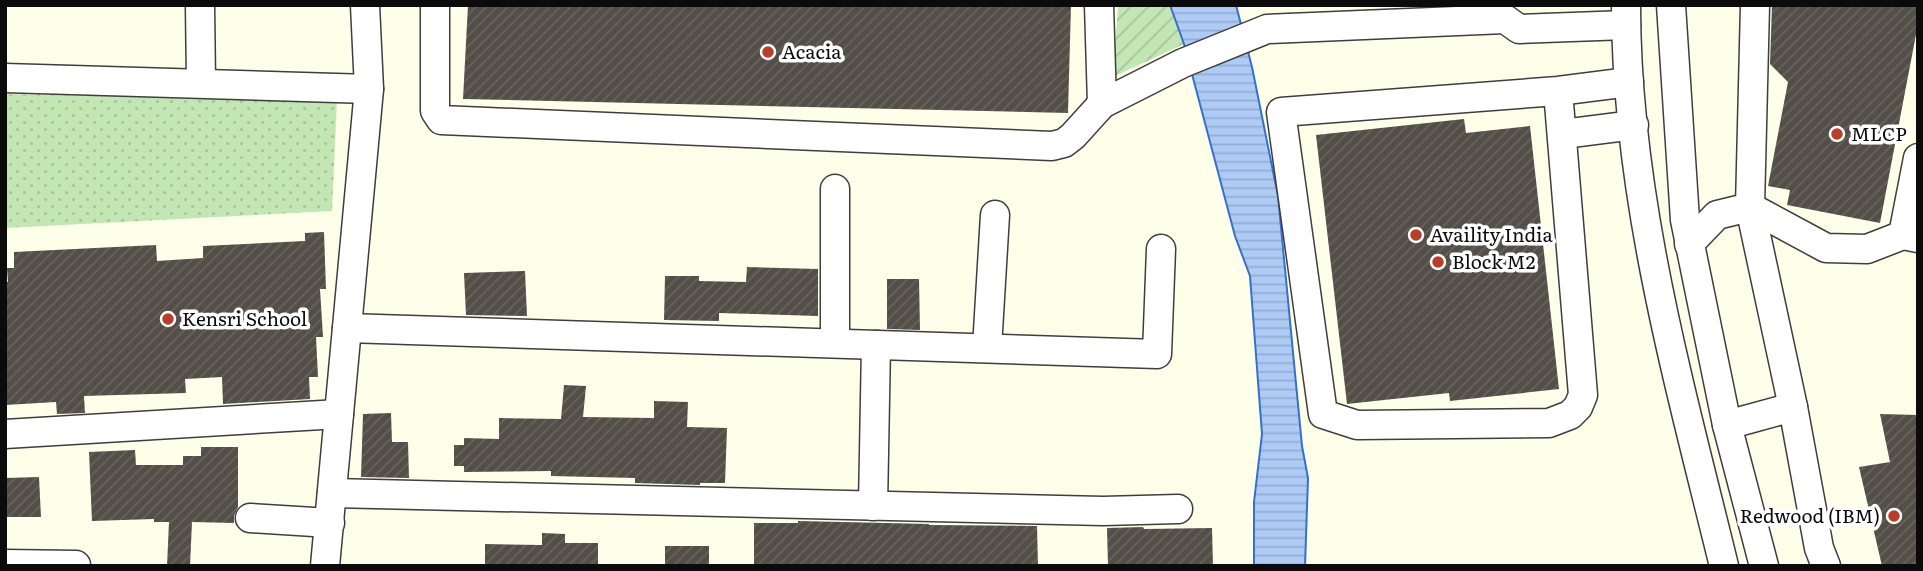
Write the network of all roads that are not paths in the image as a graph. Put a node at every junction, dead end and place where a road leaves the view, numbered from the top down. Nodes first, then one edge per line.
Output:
1 (200, 5) edge
2 (365, 5) edge
3 (435, 5) edge
4 (1099, 5) edge
5 (1671, 5) edge
6 (1755, 5) edge
7 (1626, 15) edge
8 (1306, 16) edge
9 (5, 78) edge
10 (1629, 82) junction
11 (201, 83) junction
12 (369, 89) junction
13 (1559, 91) junction
14 (1102, 104) junction
15 (1634, 125) junction
16 (1563, 134) junction
17 (1918, 158) edge
18 (835, 189) dead end
19 (1750, 207) junction
20 (995, 215) dead end
21 (1910, 237) edge
22 (1689, 244) junction
23 (1161, 248) dead end
24 (346, 328) junction
25 (835, 343) junction
26 (876, 345) junction
27 (987, 348) junction
28 (1793, 407) junction
29 (339, 414) junction
30 (1727, 425) junction
31 (5, 434) edge
32 (332, 493) junction
33 (873, 506) junction
34 (1178, 509) dead end
35 (250, 518) dead end
36 (330, 523) junction
37 (5, 564) edge
38 (76, 565) edge
39 (326, 566) edge
40 (1724, 566) edge
41 (1764, 566) edge
42 (1826, 566) edge

1 - 11 street
2 - 12 street
3 - 14 street
4 - 14 street
5 - 22 street
6 - 19 street
7 - 8 street
7 - 10 street
8 - 14 street
9 - 11 street
10 - 13 street
10 - 15 street
11 - 12 street
12 - 24 street
13 - 16 street
13 - 16 street
15 - 16 street
15 - 40 street
17 - 21 street
18 - 25 street
19 - 21 street
19 - 22 street
19 - 28 street
20 - 27 street
22 - 30 street
23 - 27 street
24 - 25 street
24 - 29 street
25 - 26 street
26 - 27 street
26 - 33 street
28 - 30 street
28 - 42 street
29 - 31 street
29 - 32 street
30 - 41 street
32 - 33 street
32 - 36 street
33 - 34 street
35 - 36 street
36 - 39 street
37 - 38 street

